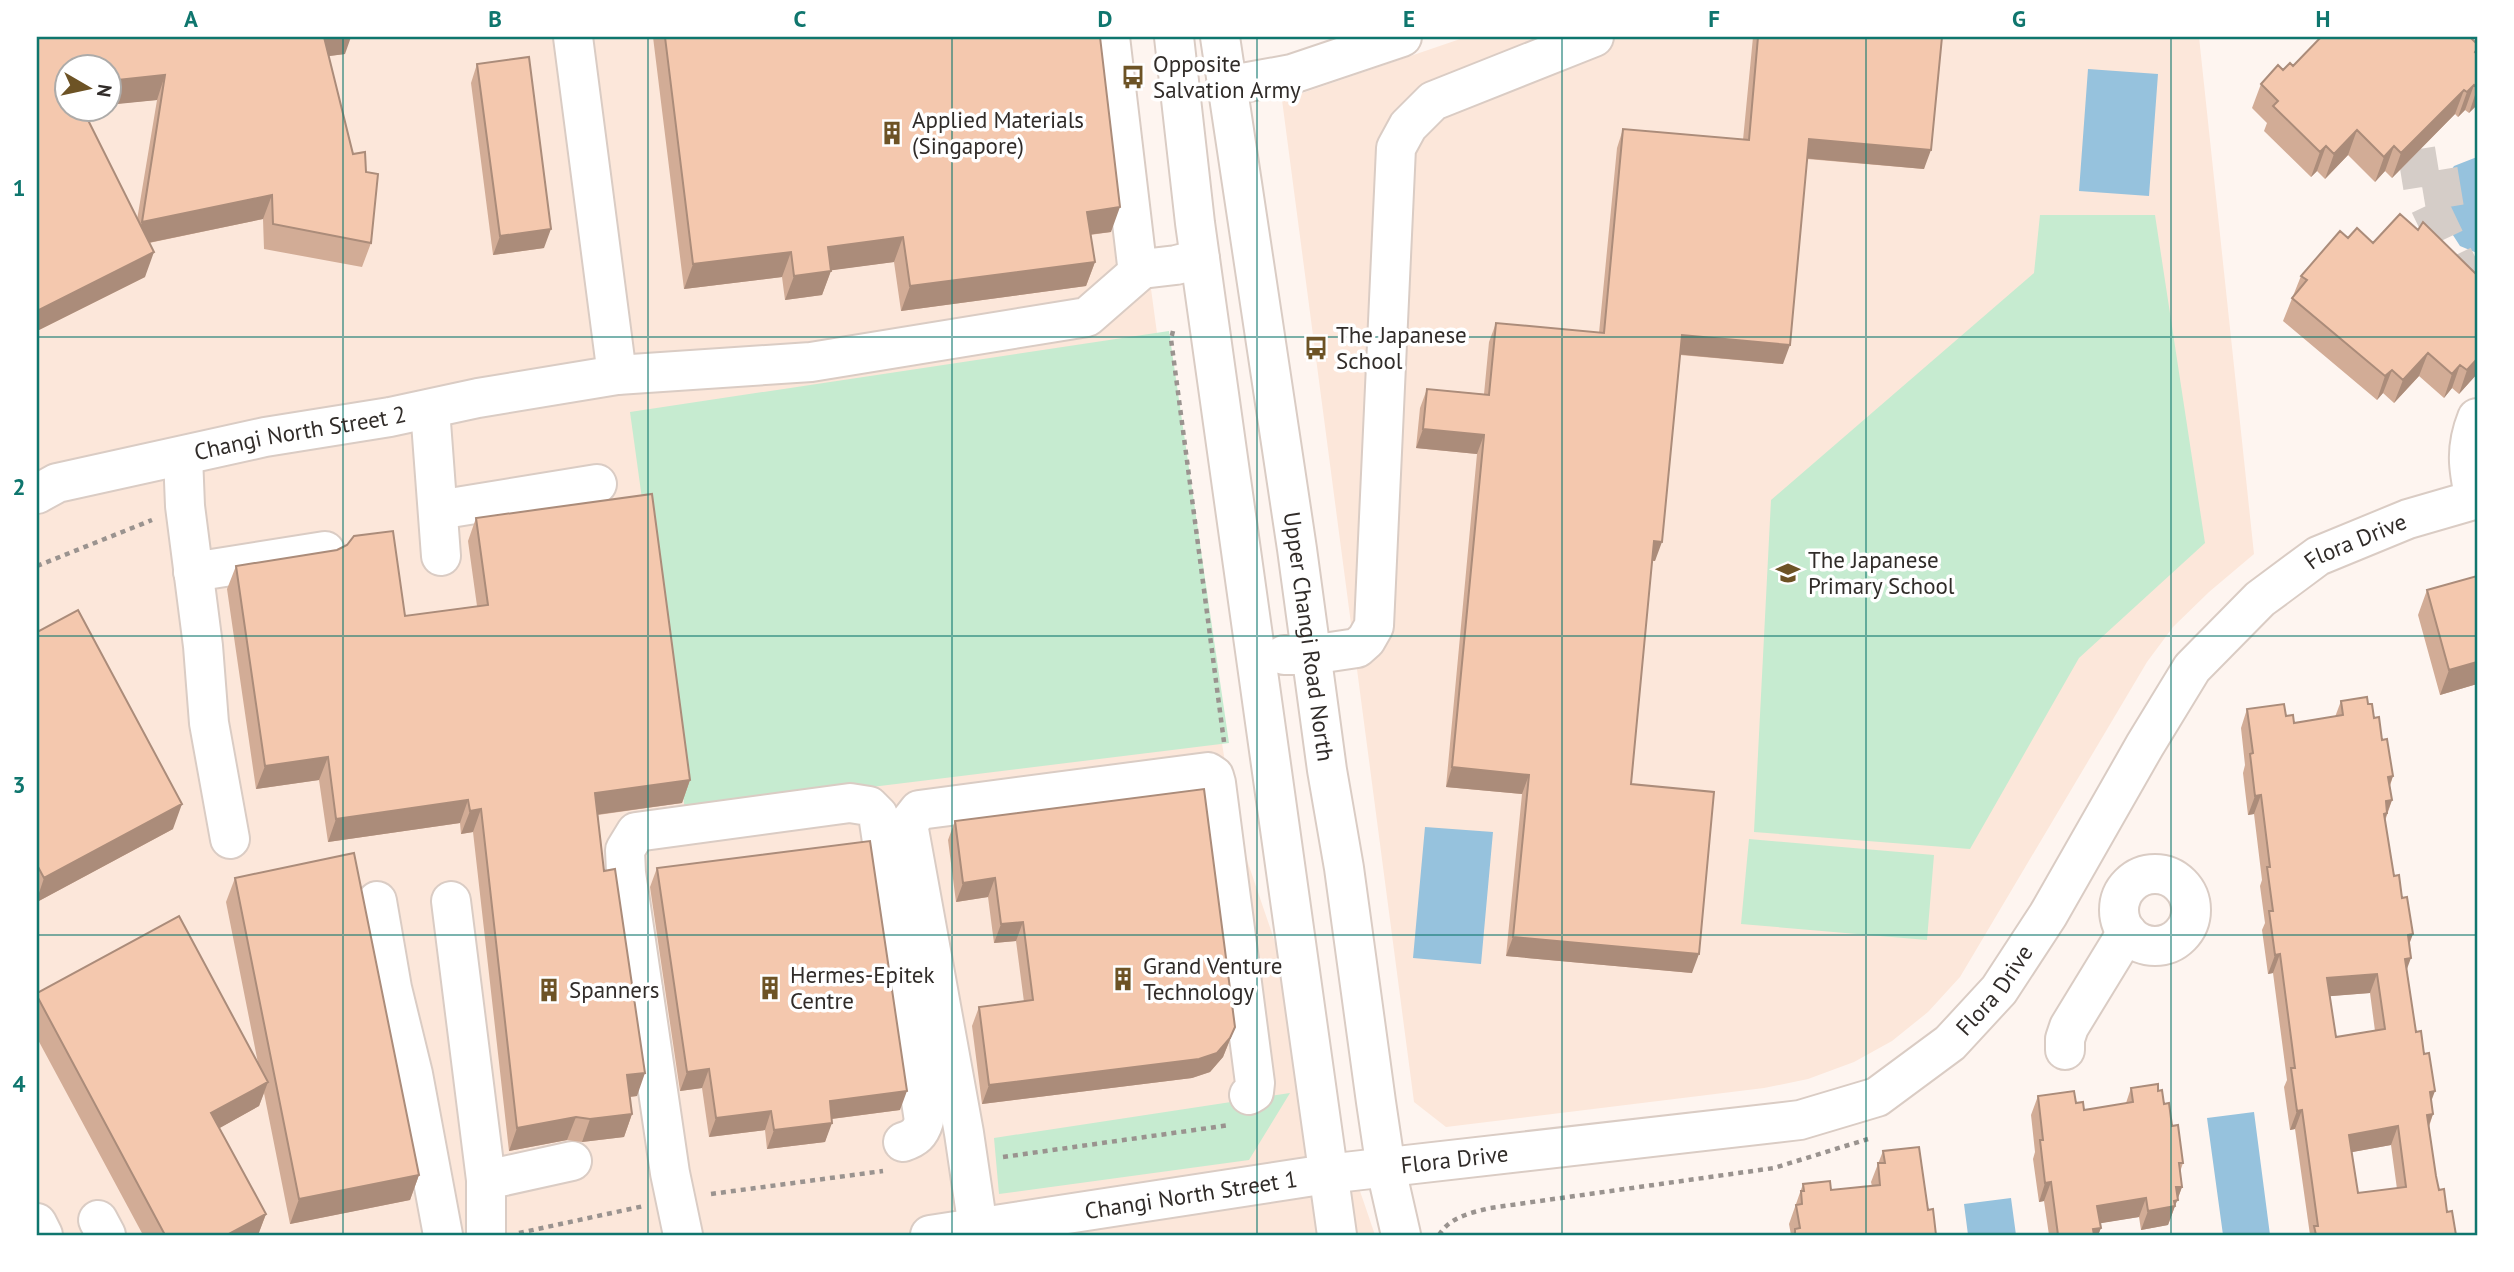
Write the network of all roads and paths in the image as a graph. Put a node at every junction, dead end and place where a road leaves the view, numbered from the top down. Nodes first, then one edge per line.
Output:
1 (573, 37) edge
2 (1110, 37) edge
3 (1174, 37) edge
4 (1220, 37) edge
5 (1402, 37) edge
6 (1594, 37) edge
7 (1318, 50) edge
8 (1226, 86) junction
9 (1200, 259) junction
10 (1142, 269) junction
11 (1175, 326) dead end
12 (617, 375) junction
13 (430, 409) junction
14 (2476, 425) edge
15 (183, 456) junction
16 (597, 484) dead end
17 (37, 494) edge
18 (2476, 499) edge
19 (185, 506) junction
20 (438, 510) junction
21 (326, 551) edge
22 (441, 556) dead end
23 (37, 566) edge
24 (193, 572) junction
25 (1310, 655) junction
26 (1257, 656) junction
27 (1224, 745) dead end
28 (230, 839) dead end
29 (2090, 841) junction
30 (2063, 889) junction
31 (377, 901) dead end
32 (451, 901) dead end
33 (2126, 909) junction
34 (2065, 1050) dead end
35 (1243, 1110) joint
36 (895, 1157) joint
37 (572, 1161) dead end
38 (968, 1161) junction
39 (1386, 1169) junction
40 (1327, 1174) junction
41 (486, 1180) junction
42 (679, 1217) edge
43 (37, 1223) edge
44 (978, 1228) junction
45 (1024, 1228) edge
46 (43, 1235) edge
47 (443, 1235) edge
48 (486, 1235) edge
49 (509, 1235) edge
50 (930, 1235) edge
51 (1337, 1235) edge
52 (1401, 1235) edge

1 - 12 street
2 - 10 street
3 - 9 street
4 - 8 street, Upper Changi Road North
5 - 7 street
6 - 25 street
7 - 8 street
8 - 25 street, Upper Changi Road North
9 - 10 street
9 - 26 street
10 - 12 street, Changi North Street 2
11 - 27 path
12 - 13 street, Changi North Street 2
13 - 15 street, Changi North Street 2
13 - 20 street
14 - 18 street
15 - 17 street, Changi North Street 2
15 - 19 street
16 - 20 street
18 - 29 street, Flora Drive
19 - 23 path
19 - 24 street
20 - 22 street
21 - 24 street
24 - 28 street
25 - 26 street
25 - 39 street, Upper Changi Road North
26 - 40 street
29 - 30 street, Flora Drive
29 - 33 street
30 - 33 street
30 - 39 street, Flora Drive
31 - 47 street
32 - 41 street
33 - 34 street
35 - 38 path
35 - 38 street
36 - 42 path
36 - 42 street
37 - 41 street
38 - 44 street
39 - 40 street, Flora Drive
39 - 52 street, Upper Changi Road North
40 - 45 street, Changi North Street 1
40 - 51 street
41 - 48 street
42 - 49 path
43 - 46 street
44 - 45 street, Changi North Street 1
44 - 50 street, Changi North Street 1

